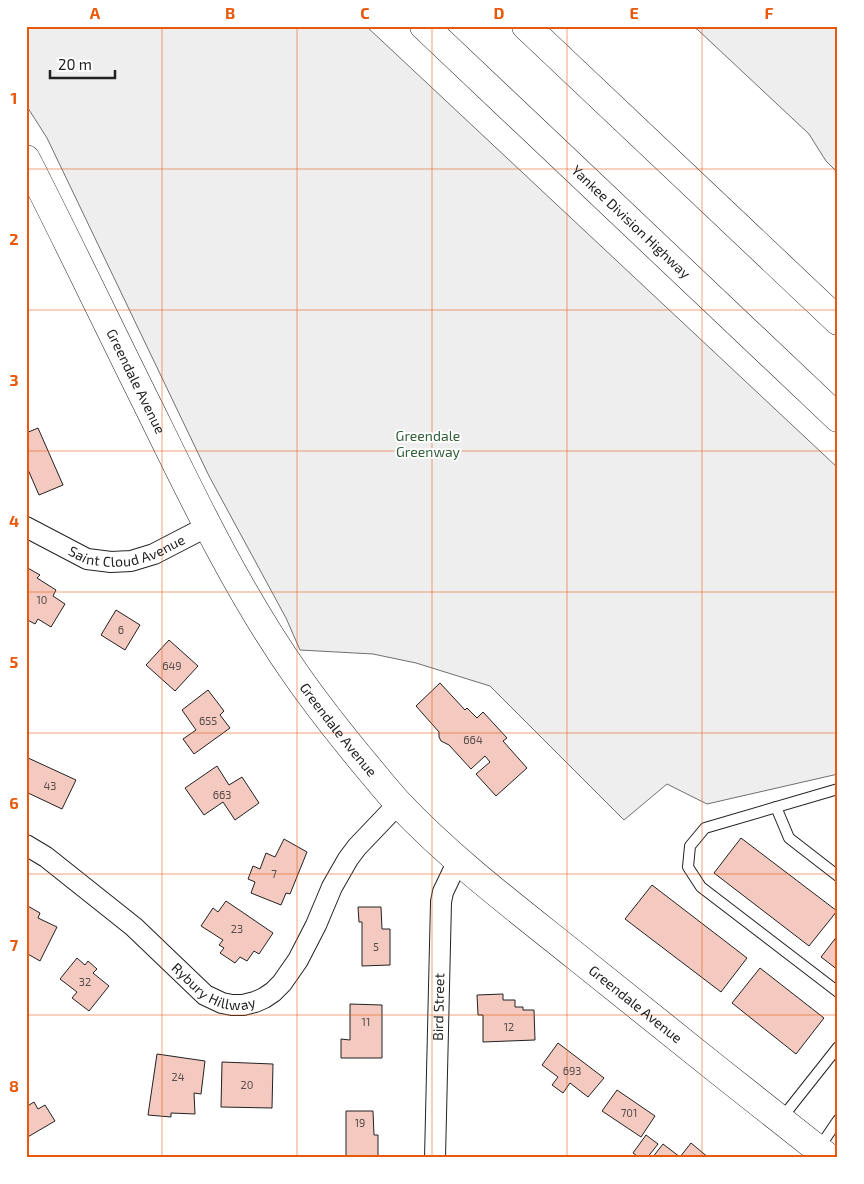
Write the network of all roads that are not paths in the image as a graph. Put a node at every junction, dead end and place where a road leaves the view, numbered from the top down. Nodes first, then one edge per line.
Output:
1 (424, 26) edge
2 (526, 26) edge
3 (26, 160) edge
4 (838, 321) edge
5 (838, 418) edge
6 (208, 526) junction
7 (26, 527) edge
8 (838, 789) edge
9 (399, 803) junction
10 (776, 807) junction
11 (26, 845) edge
12 (462, 863) junction
13 (838, 876) edge
14 (838, 992) edge
15 (838, 1047) edge
16 (781, 1120) junction
17 (838, 1120) edge
18 (824, 1153) edge
19 (435, 1158) edge

1 - 5 main road, Yankee Division Highway
2 - 4 main road
3 - 6 main road, Greendale Avenue
6 - 7 street, Saint Cloud Avenue
6 - 9 main road, Greendale Avenue
8 - 10 lane
9 - 11 street, Rybury Hillway
9 - 12 main road, Greendale Avenue
10 - 13 lane
10 - 14 lane
12 - 16 main road, Greendale Avenue
12 - 19 street, Bird Street
15 - 16 lane
16 - 18 main road, Greendale Avenue
17 - 18 lane

